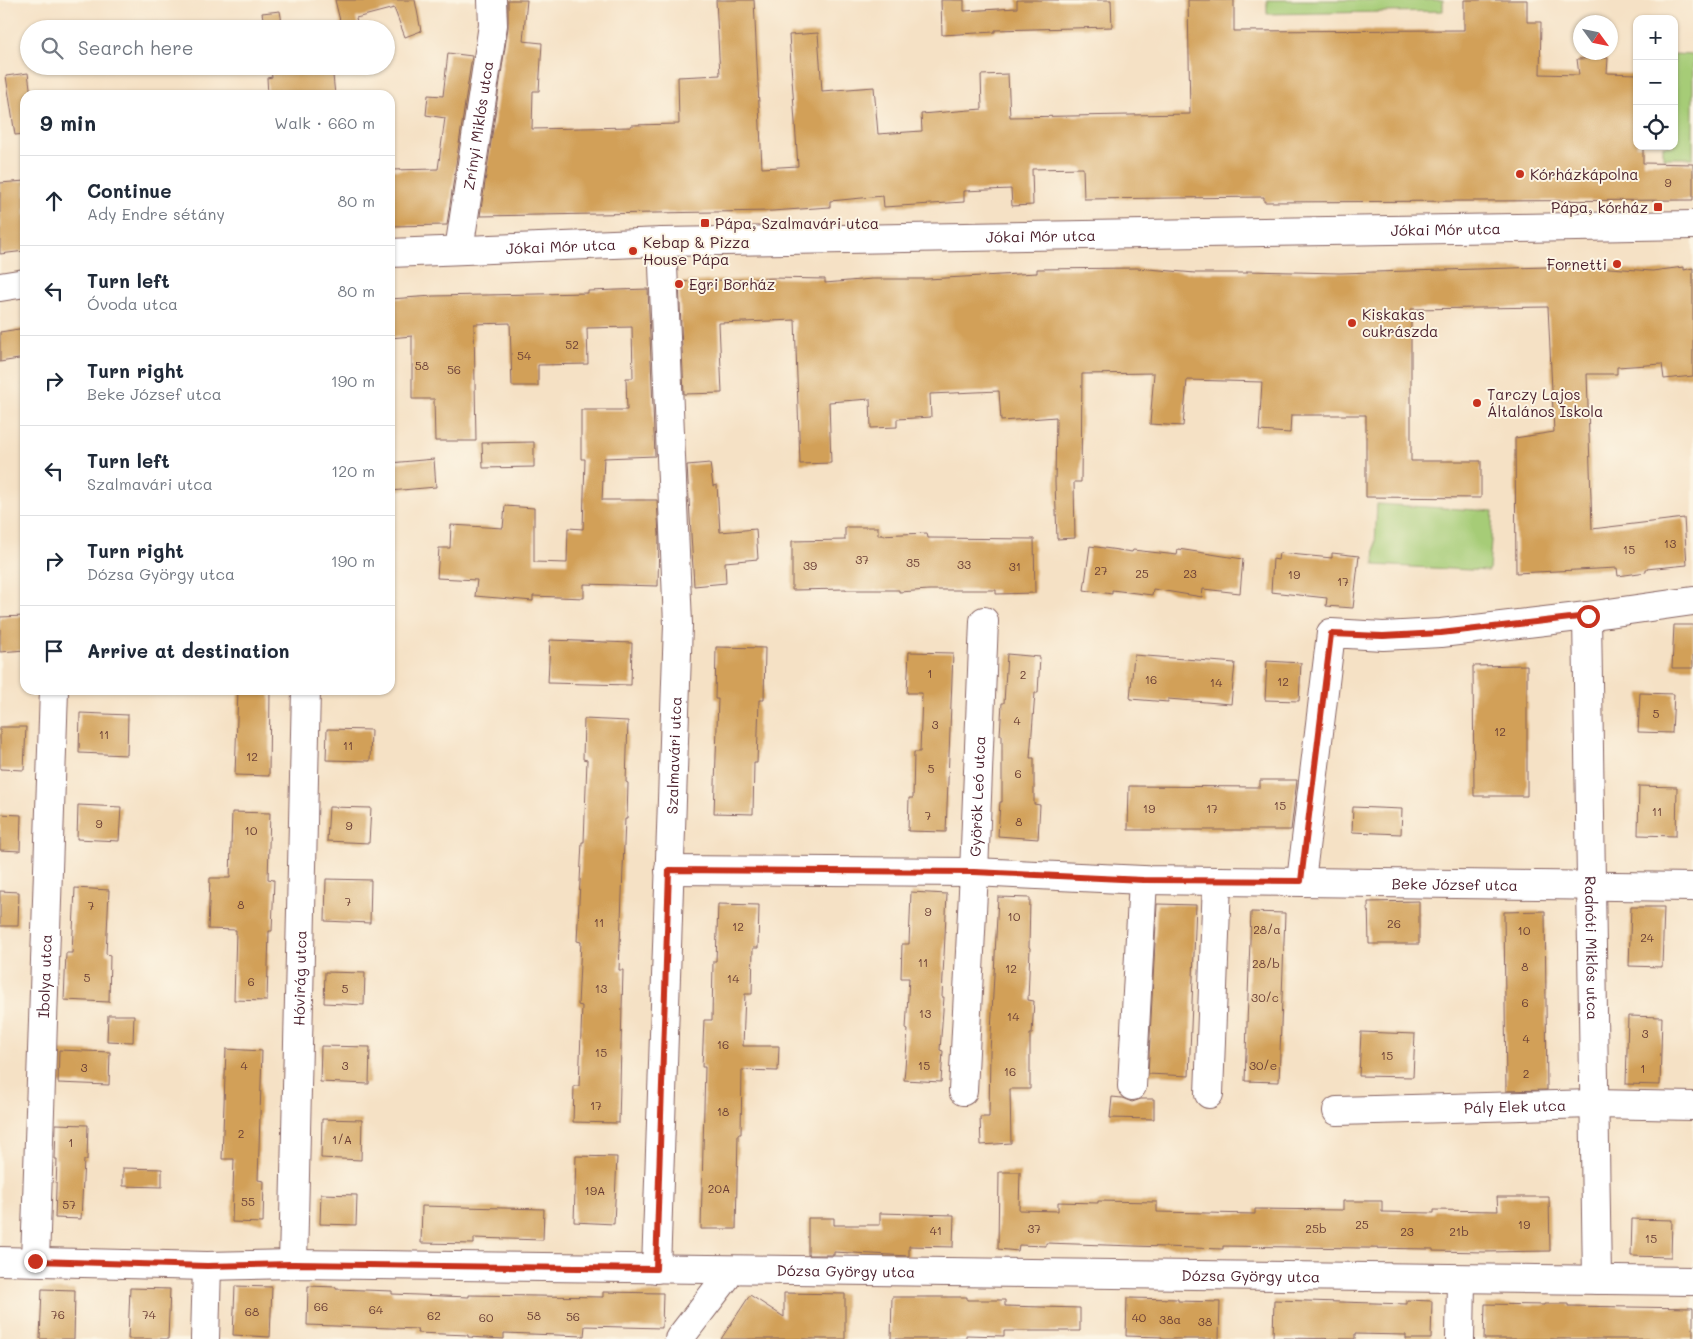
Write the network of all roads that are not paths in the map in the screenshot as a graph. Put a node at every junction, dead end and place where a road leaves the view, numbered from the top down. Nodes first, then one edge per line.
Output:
1 (492, 0) edge
2 (1693, 226) edge
3 (662, 242) junction
4 (459, 250) junction
5 (395, 253) edge
6 (20, 284) edge
7 (0, 287) edge
8 (1693, 601) edge
9 (1588, 616) junction
10 (984, 621) dead end
11 (54, 695) edge
12 (306, 695) edge
13 (669, 870) junction
14 (974, 872) junction
15 (1143, 880) junction
16 (1217, 881) junction
17 (1301, 881) junction
18 (1591, 886) junction
19 (1693, 886) edge
20 (1132, 1086) dead end
21 (963, 1091) dead end
22 (1209, 1094) dead end
23 (1594, 1104) junction
24 (1693, 1106) edge
25 (1337, 1111) dead end
26 (0, 1261) edge
27 (35, 1261) junction
28 (293, 1264) junction
29 (207, 1266) junction
30 (656, 1269) junction
31 (732, 1270) junction
32 (1461, 1278) junction
33 (1597, 1280) junction
34 (1693, 1281) edge
35 (205, 1339) edge
36 (679, 1339) edge
37 (1460, 1339) edge

1 - 4 street, Zrínyi Miklós utca
2 - 3 street, Jókai Mór utca
3 - 4 street, Jókai Mór utca
3 - 13 street, Szalmavári utca
4 - 5 street, Jókai Mór utca
6 - 7 street
8 - 9 street
9 - 17 street
9 - 18 street, Radnóti Miklós utca
10 - 14 street, Györök Leó utca
11 - 27 street, Ibolya utca
12 - 28 street, Hóvirág utca
13 - 14 street, Beke József utca
13 - 30 street, Szalmavári utca
14 - 15 street, Beke József utca
14 - 21 street, Györök Leó utca
15 - 16 street, Beke József utca
15 - 20 street
16 - 17 street, Beke József utca
16 - 22 street
17 - 18 street, Beke József utca
18 - 19 street, Beke József utca
18 - 23 street, Radnóti Miklós utca
23 - 24 street, Pály Elek utca
23 - 25 street, Pály Elek utca
23 - 33 street, Radnóti Miklós utca
26 - 27 street, Dózsa György utca
27 - 29 street, Dózsa György utca
28 - 29 street, Dózsa György utca
28 - 30 street, Dózsa György utca
29 - 35 street
30 - 31 street, Dózsa György utca
31 - 32 street, Dózsa György utca
31 - 36 street
32 - 33 street, Dózsa György utca
32 - 37 street
33 - 34 street, Dózsa György utca

